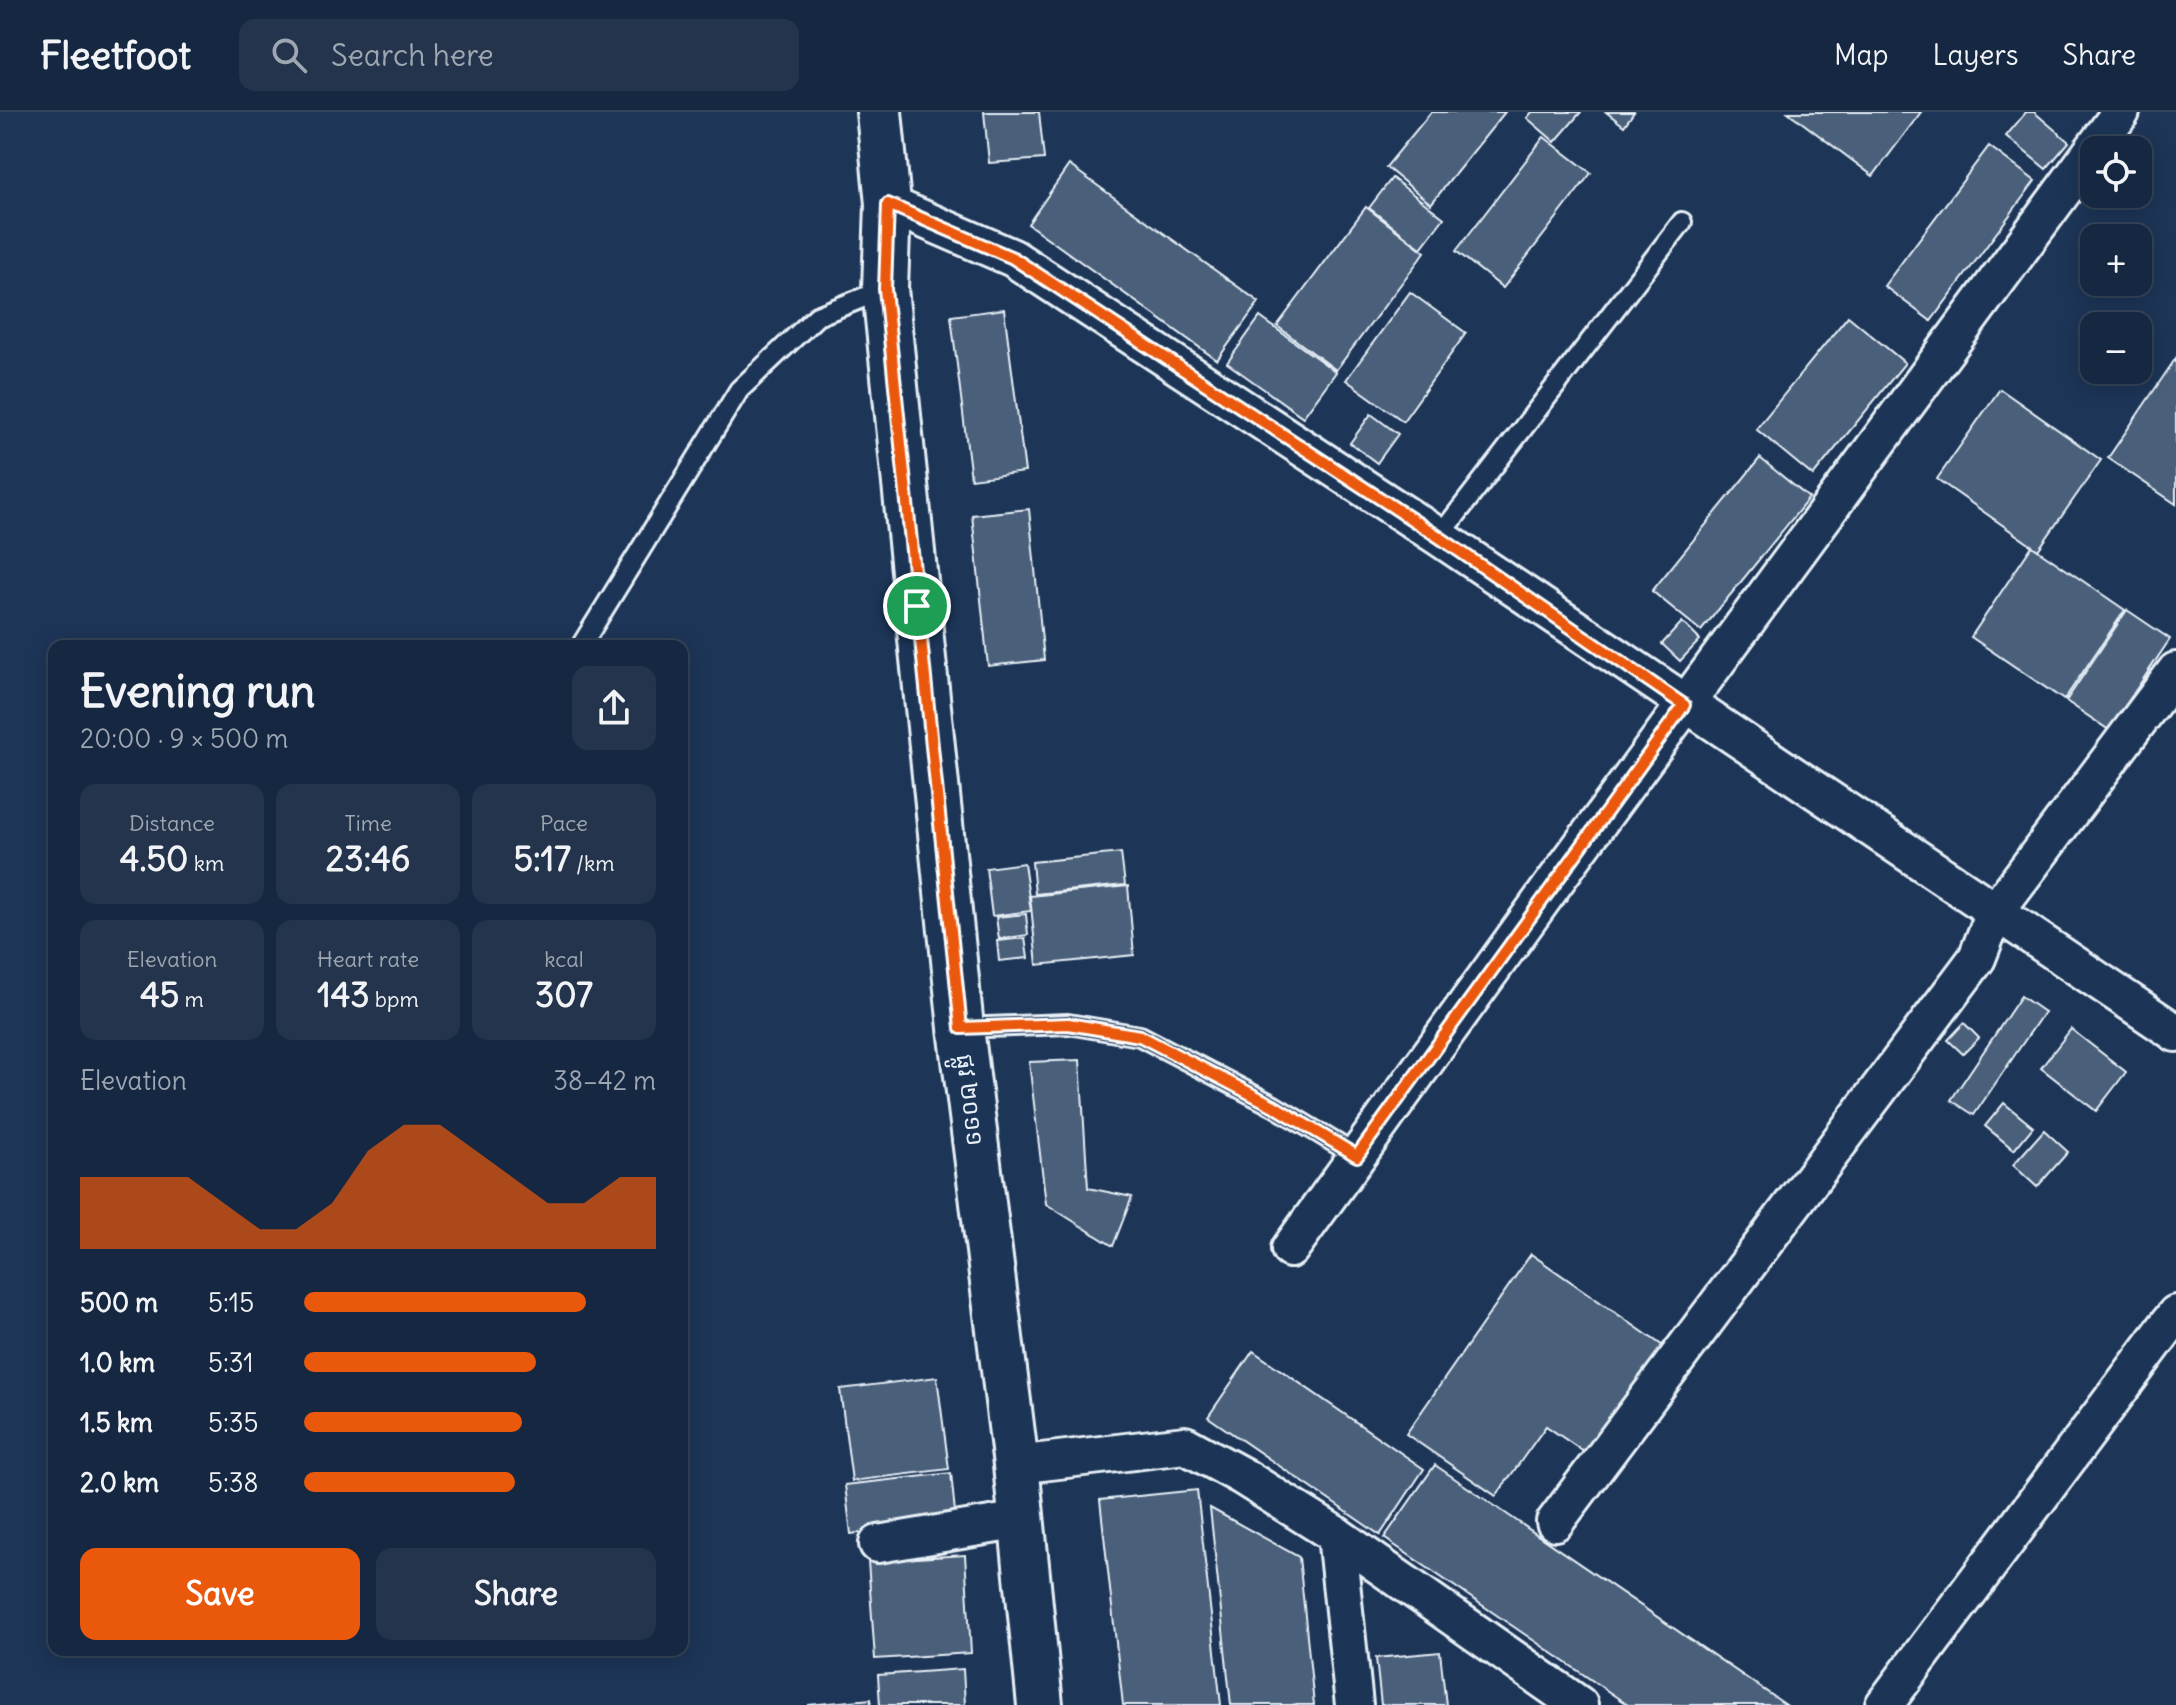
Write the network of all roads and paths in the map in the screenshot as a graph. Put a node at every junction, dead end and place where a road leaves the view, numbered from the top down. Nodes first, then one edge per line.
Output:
1 (879, 112) edge
2 (2121, 112) edge
3 (888, 204) junction
4 (1682, 222) dead end
5 (885, 289) junction
6 (1439, 537) junction
7 (585, 640) edge
8 (2176, 671) edge
9 (1684, 705) junction
10 (1995, 912) junction
11 (961, 1028) junction
12 (2176, 1033) edge
13 (1357, 1156) junction
14 (1290, 1249) dead end
15 (2176, 1314) edge
16 (1016, 1465) junction
17 (1021, 1520) junction
18 (1555, 1522) dead end
19 (1336, 1535) junction
20 (878, 1544) dead end
21 (1547, 1693) edge
22 (1040, 1705) edge
23 (1354, 1705) edge
24 (1579, 1705) edge
25 (1884, 1705) edge

1 - 3 main road, ផ្លូវ ២០១១
2 - 9 street
3 - 5 main road, ផ្លូវ ២០១១
3 - 6 street
4 - 6 lane
5 - 7 lane
5 - 11 main road, ផ្លូវ ២០១១
6 - 9 street
8 - 10 street
9 - 10 street
9 - 13 street
10 - 12 street
10 - 18 street
11 - 13 lane
11 - 16 main road, ផ្លូវ ២០១១
13 - 14 street
15 - 25 street
16 - 17 main road, ផ្លូវ ២០១១
16 - 19 street
17 - 20 street
17 - 22 main road, ផ្លូវ ២០១១
19 - 21 street
19 - 23 street
21 - 24 street

